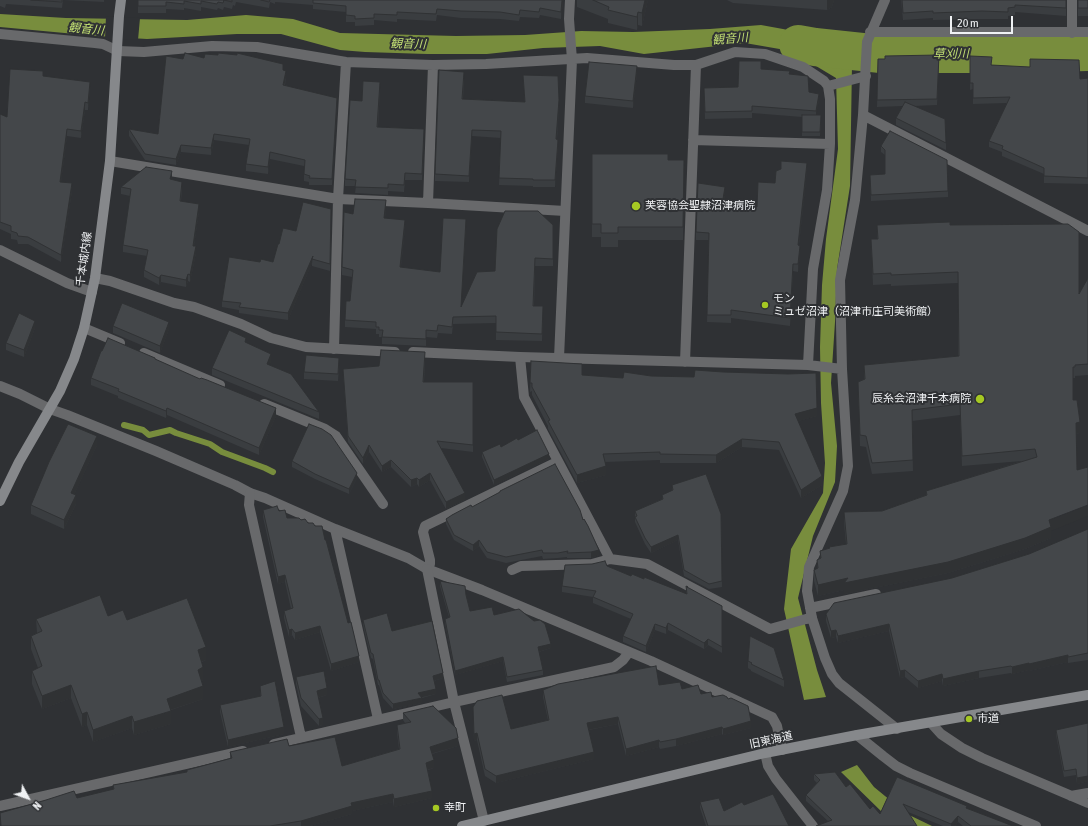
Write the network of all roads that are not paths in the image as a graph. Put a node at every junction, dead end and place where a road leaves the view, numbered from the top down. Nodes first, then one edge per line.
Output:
1 (121, 0) edge
2 (570, 0) edge
3 (885, 0) edge
4 (1072, 0) edge
5 (870, 32) junction
6 (1088, 32) edge
7 (1072, 33) junction
8 (0, 34) edge
9 (118, 51) junction
10 (572, 60) junction
11 (346, 62) junction
12 (696, 64) junction
13 (433, 65) junction
14 (866, 76) junction
15 (828, 86) junction
16 (864, 115) junction
17 (693, 140) junction
18 (830, 144) junction
19 (110, 161) junction
20 (338, 199) junction
21 (428, 203) junction
22 (566, 211) junction
23 (1088, 232) edge
24 (0, 250) edge
25 (95, 278) junction
26 (92, 292) junction
27 (84, 328) junction
28 (334, 349) junction
29 (520, 357) junction
30 (559, 358) junction
31 (685, 362) junction
32 (808, 365) junction
33 (842, 369) junction
34 (0, 386) edge
35 (230, 389) edge
36 (252, 398) edge
37 (50, 409) junction
38 (557, 462) junction
39 (250, 493) junction
40 (0, 501) edge
41 (383, 504) dead end
42 (335, 529) junction
43 (610, 559) junction
44 (427, 569) junction
45 (512, 570) dead end
46 (888, 592) edge
47 (810, 608) junction
48 (809, 618) junction
49 (629, 652) junction
50 (1088, 695) edge
51 (454, 702) junction
52 (378, 719) junction
53 (930, 723) junction
54 (897, 729) junction
55 (857, 735) junction
56 (301, 737) junction
57 (782, 750) junction
58 (765, 753) junction
59 (1088, 793) edge
60 (1070, 796) junction
61 (1088, 803) edge
62 (0, 806) edge
63 (484, 821) junction
64 (462, 826) edge
65 (813, 826) edge
66 (1036, 826) edge

1 - 9 street, 千本城内線
2 - 10 street
3 - 5 street
4 - 7 street
5 - 7 street
5 - 14 street
6 - 7 street
8 - 9 street
9 - 11 street
9 - 19 street, 千本城内線
10 - 12 street
10 - 13 street
10 - 22 street
11 - 13 street
11 - 20 street
12 - 15 street
12 - 17 street
13 - 21 street
14 - 15 street
14 - 16 street
15 - 18 street
16 - 23 street
16 - 33 street
17 - 18 street
17 - 31 street
18 - 32 street
19 - 20 street
19 - 25 street, 千本城内線
20 - 21 street
20 - 28 street
21 - 22 street
22 - 30 street
24 - 26 street
25 - 26 street, 千本城内線
25 - 28 street
26 - 27 street, 千本城内線
27 - 35 street
27 - 37 street, 千本城内線
28 - 29 street
29 - 30 street
29 - 38 street
30 - 31 street
31 - 32 street
32 - 33 street
33 - 47 street
34 - 37 street
36 - 41 street
37 - 39 street
37 - 40 street, 千本城内線
38 - 43 street
38 - 44 street
39 - 42 street
39 - 56 street
42 - 44 street
42 - 52 street
43 - 45 street
43 - 48 street
44 - 49 street
44 - 51 street
46 - 47 street
47 - 48 street
48 - 54 street
49 - 51 street
49 - 57 street
50 - 53 street, 旧東海道
51 - 52 street
51 - 63 street
52 - 56 street
53 - 54 street, 旧東海道
53 - 60 street
54 - 55 street, 旧東海道
55 - 57 street, 旧東海道
55 - 66 street
56 - 62 street
57 - 58 street, 旧東海道
58 - 63 street, 旧東海道
58 - 65 street
59 - 60 street
60 - 61 street
63 - 64 street, 旧東海道

